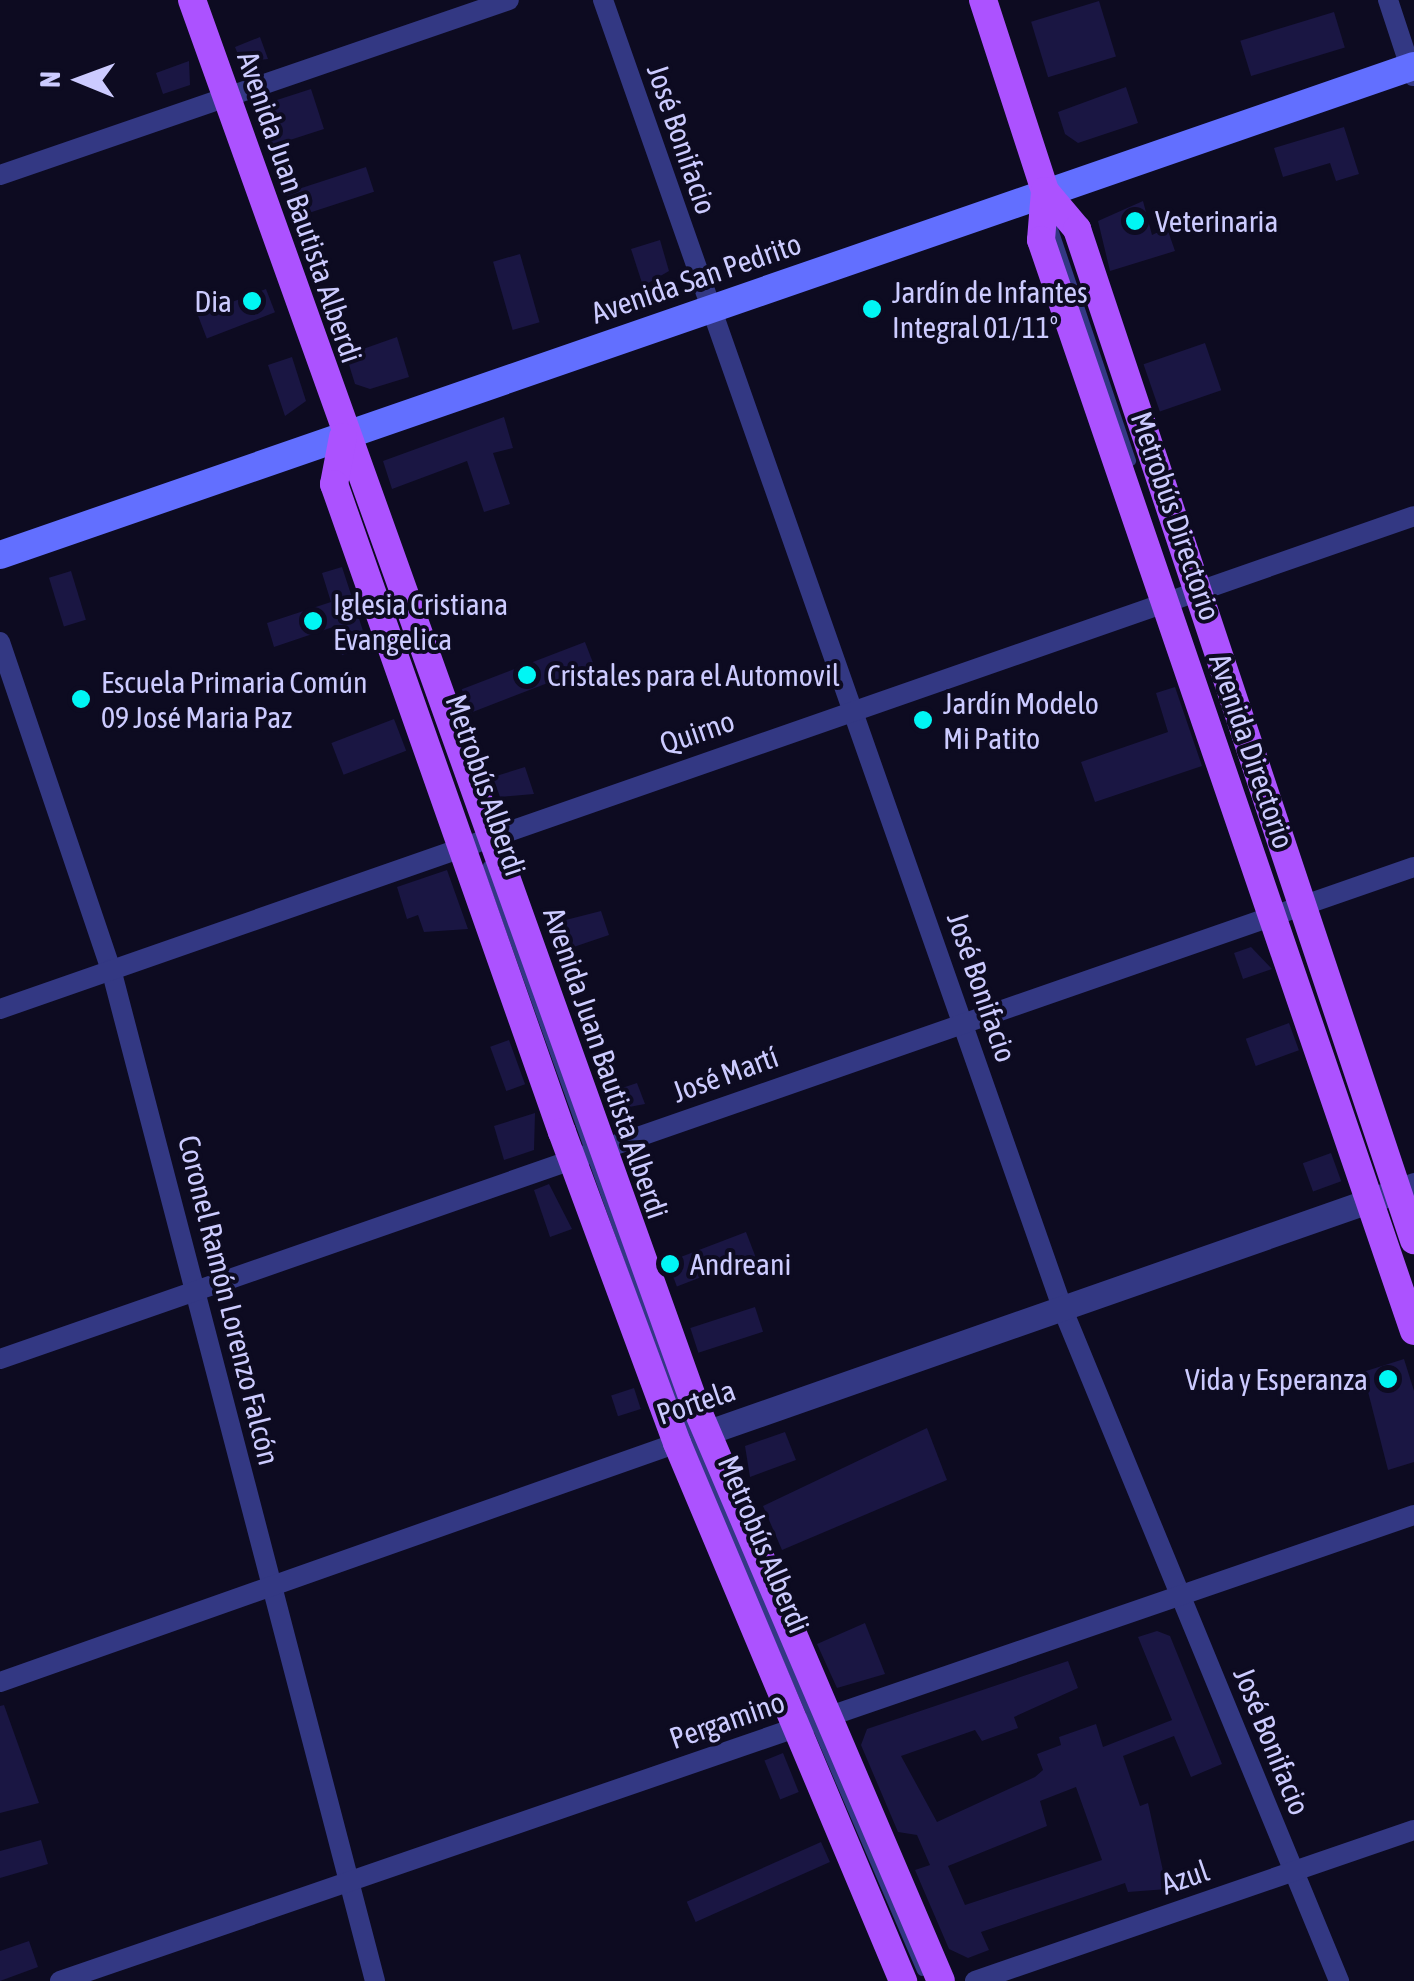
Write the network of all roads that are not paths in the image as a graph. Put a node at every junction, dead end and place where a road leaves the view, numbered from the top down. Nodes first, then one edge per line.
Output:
1 (192, 0) edge
2 (509, 0) edge
3 (603, 0) edge
4 (983, 0) edge
5 (1388, 0) edge
6 (1413, 70) edge
7 (227, 98) junction
8 (0, 175) edge
9 (1045, 192) junction
10 (706, 309) junction
11 (343, 437) junction
12 (1414, 516) edge
13 (0, 555) edge
14 (1179, 596) junction
15 (0, 642) edge
16 (858, 708) junction
17 (476, 840) junction
18 (1414, 867) edge
19 (1286, 909) junction
20 (111, 970) junction
21 (0, 1008) edge
22 (961, 1022) junction
23 (587, 1156) junction
24 (1384, 1188) edge
25 (1414, 1240) edge
26 (196, 1289) junction
27 (1414, 1290) edge
28 (1063, 1310) junction
29 (1414, 1331) edge
30 (0, 1358) edge
31 (692, 1438) junction
32 (1414, 1515) edge
33 (271, 1587) junction
34 (1180, 1596) junction
35 (0, 1682) edge
36 (812, 1722) junction
37 (1414, 1830) edge
38 (1294, 1872) junction
39 (349, 1880) junction
40 (60, 1981) edge
41 (376, 1981) edge
42 (904, 1981) edge
43 (926, 1981) edge
44 (941, 1981) edge
45 (974, 1981) edge
46 (1339, 1981) edge

1 - 7 main road, Avenida Juan Bautista Alberdi
2 - 7 street
3 - 10 street, José Bonifacio
4 - 9 main road, Avenida Directorio
5 - 6 street
6 - 9 main road, Avenida San Pedrito
7 - 8 street
7 - 11 main road, Avenida Juan Bautista Alberdi
9 - 10 main road, Avenida San Pedrito
9 - 14 main road, Avenida Directorio
10 - 11 main road, Avenida San Pedrito
10 - 16 street, José Bonifacio
11 - 13 main road, Avenida San Pedrito
11 - 17 main road, Avenida Juan Bautista Alberdi
12 - 14 street, Quirno
14 - 16 street, Quirno
14 - 19 main road, Avenida Directorio
15 - 20 street, Coronel Ramón Lorenzo Falcón
16 - 17 street, Quirno
16 - 22 street, José Bonifacio
17 - 20 street, Quirno
17 - 23 main road, Avenida Juan Bautista Alberdi
18 - 19 street, José Martí
19 - 22 street, José Martí
19 - 24 main road, Avenida Directorio
19 - 24 main road, Avenida Directorio
20 - 21 street, Quirno
20 - 26 street, Coronel Ramón Lorenzo Falcón
22 - 23 street, José Martí
22 - 28 street, José Bonifacio
23 - 26 street, José Martí
23 - 31 main road, Avenida Juan Bautista Alberdi
24 - 25 main road, Avenida Directorio
24 - 27 lane
24 - 28 street, Portela
24 - 29 main road, Avenida Directorio
26 - 30 street, José Martí
26 - 33 street, Coronel Ramón Lorenzo Falcón
28 - 31 street, Portela
28 - 34 street, José Bonifacio
31 - 33 street, Portela
31 - 36 main road, Avenida Juan Bautista Alberdi
32 - 34 street, Pergamino
33 - 35 street, Portela
33 - 39 street, Coronel Ramón Lorenzo Falcón
34 - 36 street, Pergamino
34 - 38 street, José Bonifacio
36 - 39 street, Pergamino
36 - 42 main road, Avenida Juan Bautista Alberdi
36 - 43 lane
36 - 44 main road, Avenida Juan Bautista Alberdi
37 - 38 street, Azul
38 - 45 street, Azul
38 - 46 street, José Bonifacio
39 - 40 street, Pergamino
39 - 41 street, Coronel Ramón Lorenzo Falcón

